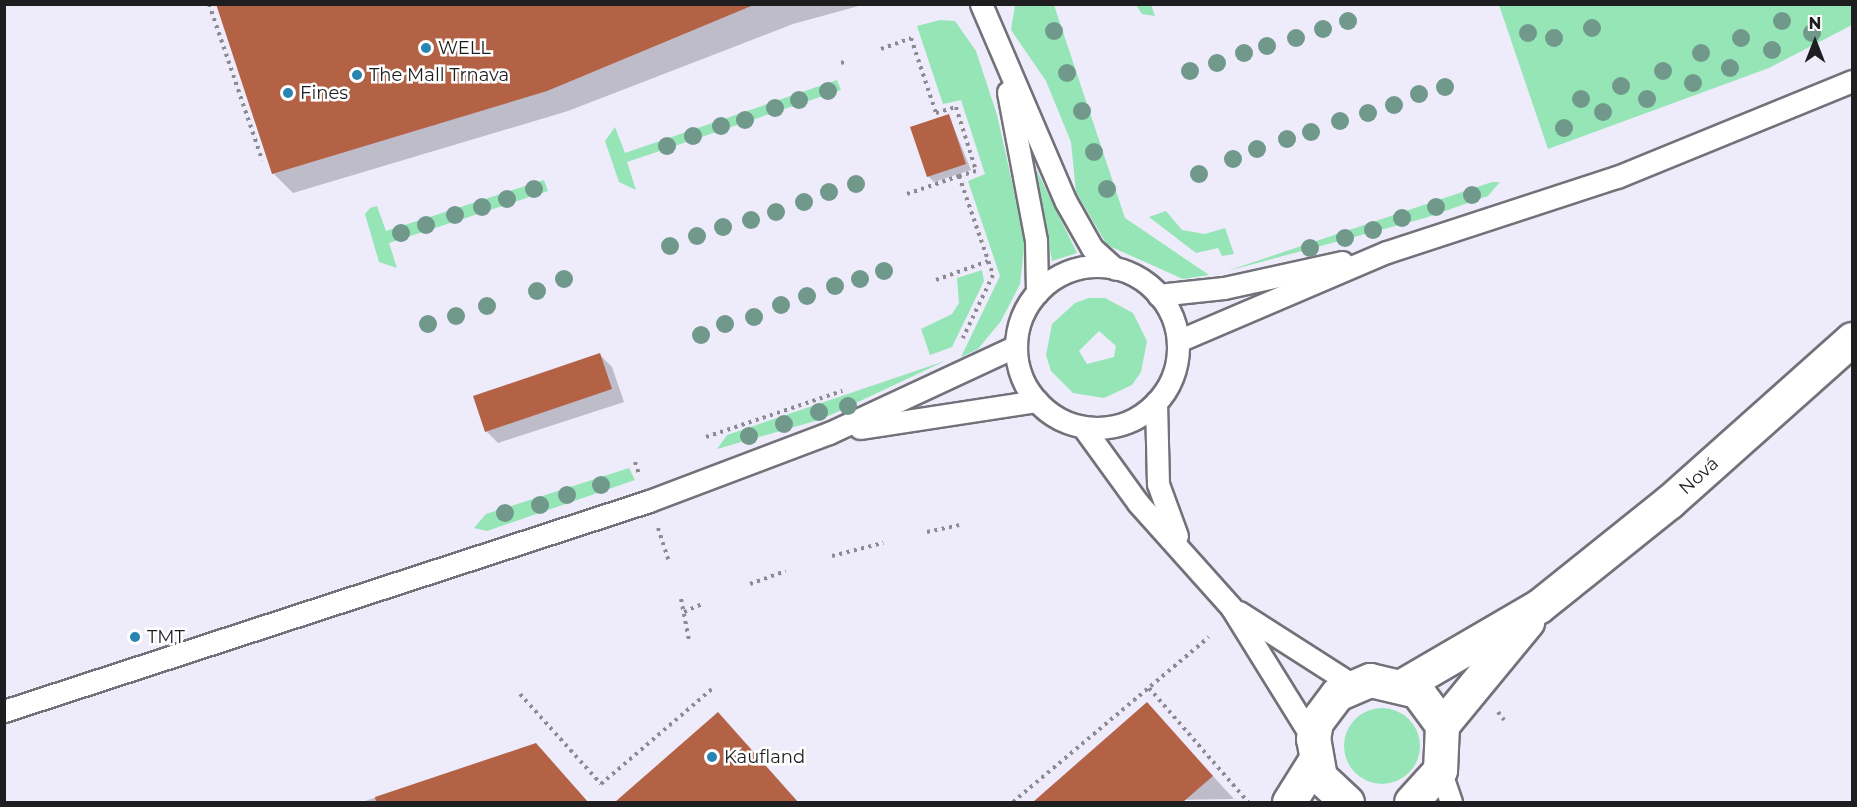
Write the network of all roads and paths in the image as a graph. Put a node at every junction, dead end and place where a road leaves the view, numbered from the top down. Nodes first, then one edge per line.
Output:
1 (209, 4) edge
2 (981, 4) edge
3 (880, 49) dead end
4 (847, 61) dead end
5 (1002, 62) junction
6 (841, 63) dead end
7 (1852, 81) edge
8 (262, 160) dead end
9 (959, 176) junction
10 (907, 194) dead end
11 (1387, 252) junction
12 (988, 261) junction
13 (1115, 269) junction
14 (936, 280) dead end
15 (1037, 293) junction
16 (1158, 295) junction
17 (1852, 339) edge
18 (1178, 341) junction
19 (962, 342) dead end
20 (1016, 346) junction
21 (851, 388) dead end
22 (1037, 401) junction
23 (1156, 402) junction
24 (1083, 427) junction
25 (829, 433) junction
26 (706, 437) dead end
27 (634, 462) dead end
28 (641, 478) dead end
29 (654, 516) dead end
30 (959, 525) dead end
31 (927, 532) dead end
32 (883, 543) dead end
33 (1179, 543) junction
34 (832, 556) dead end
35 (668, 559) dead end
36 (786, 571) dead end
37 (750, 584) dead end
38 (681, 599) dead end
39 (704, 603) dead end
40 (1539, 606) junction
41 (1231, 607) junction
42 (684, 612) junction
43 (1209, 637) dead end
44 (689, 640) dead end
45 (1405, 684) junction
46 (1353, 686) junction
47 (1149, 688) junction
48 (712, 689) dead end
49 (520, 694) dead end
50 (4, 711) edge
51 (1442, 725) junction
52 (1313, 751) junction
53 (1440, 770) junction
54 (1013, 802) edge
55 (1248, 802) edge
56 (1288, 802) edge
57 (1347, 802) edge
58 (1411, 802) edge
59 (1450, 802) edge

1 - 8 path
2 - 5 lane
3 - 9 path
4 - 6 path
5 - 13 lane
5 - 15 lane
7 - 11 lane
9 - 10 path
9 - 12 path
11 - 16 lane
11 - 18 lane
12 - 14 path
12 - 19 path
13 - 15 lane
13 - 16 lane
15 - 20 lane
16 - 18 lane
17 - 40 street, Nová
18 - 23 lane
20 - 22 lane
20 - 25 lane
21 - 26 path
22 - 24 lane
22 - 25 lane
23 - 24 lane
23 - 33 lane
24 - 33 lane
25 - 50 lane
27 - 28 path
29 - 35 path
30 - 31 path
32 - 34 path
33 - 41 lane
36 - 37 path
38 - 42 path
39 - 42 path
40 - 45 street, Nová
40 - 51 street, Nová
41 - 46 lane
41 - 52 lane
42 - 44 path
43 - 47 path
45 - 46 street
45 - 51 street
46 - 52 street
47 - 54 path
47 - 55 path
48 - 49 path
51 - 53 street
52 - 56 street
52 - 57 street
53 - 58 street
53 - 59 lane

